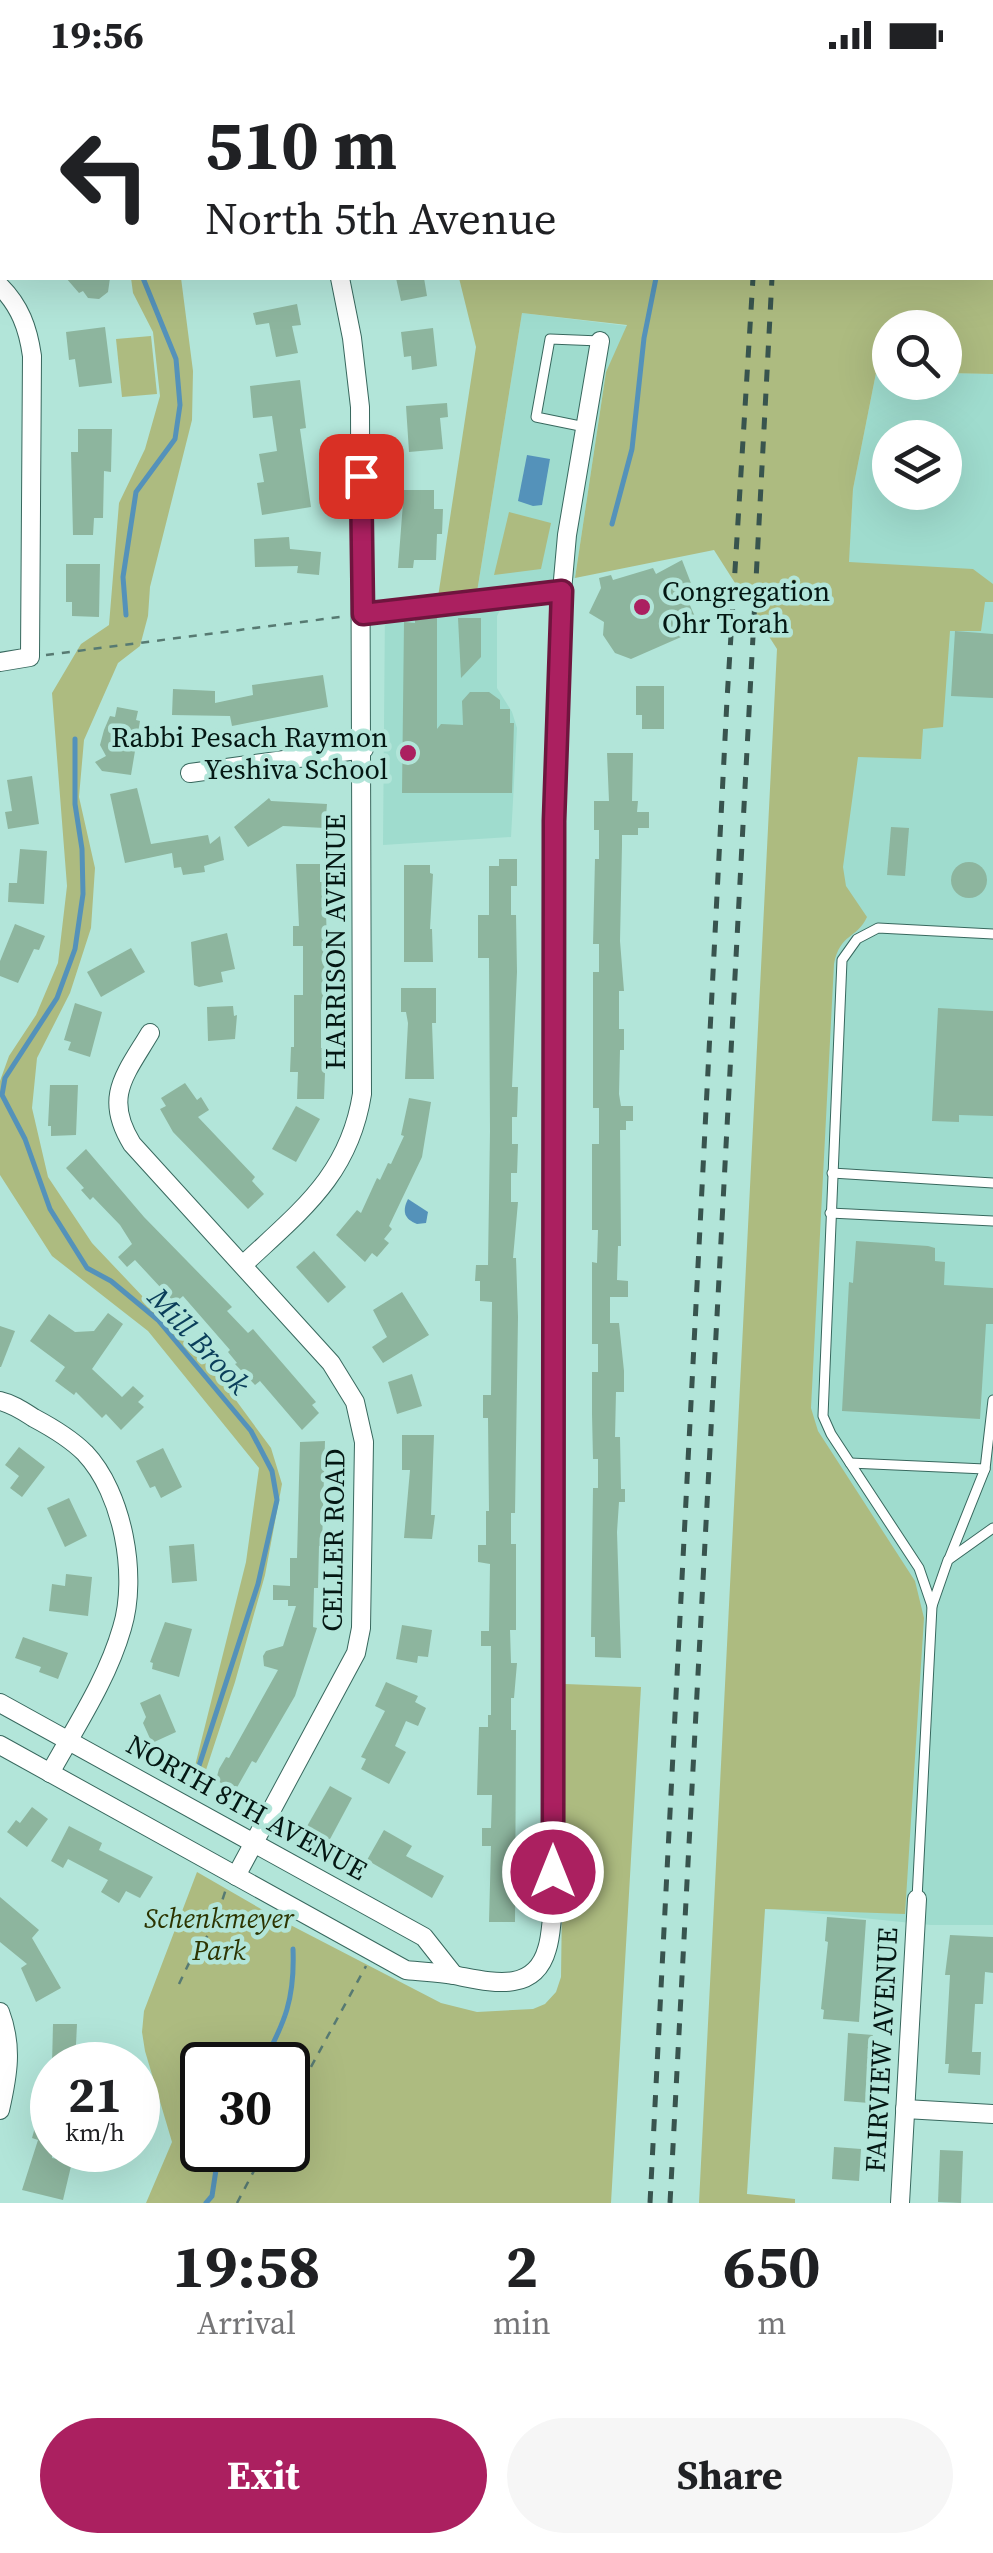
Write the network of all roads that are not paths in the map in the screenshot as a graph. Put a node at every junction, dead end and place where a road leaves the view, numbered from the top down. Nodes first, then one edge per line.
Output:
1 (340, 280) edge
2 (0, 286) edge
3 (600, 341) joint
4 (585, 427) junction
5 (562, 591) junction
6 (363, 614) junction
7 (0, 662) edge
8 (364, 749) junction
9 (190, 773) dead end
10 (993, 934) edge
11 (150, 1033) dead end
12 (832, 1173) junction
13 (993, 1183) edge
14 (830, 1213) junction
15 (993, 1221) edge
16 (243, 1266) junction
17 (0, 1400) edge
18 (993, 1400) edge
19 (850, 1463) junction
20 (984, 1469) junction
21 (993, 1528) edge
22 (948, 1560) junction
23 (932, 1606) junction
24 (0, 1704) edge
25 (68, 1740) junction
26 (0, 1746) edge
27 (50, 1773) junction
28 (255, 1844) junction
29 (231, 1882) junction
30 (917, 1900) joint
31 (454, 1975) junction
32 (0, 2012) edge
33 (906, 2108) junction
34 (0, 2110) edge
35 (993, 2114) edge
36 (900, 2203) edge

1 - 6 street, HARRISON AVENUE
2 - 7 street
3 - 4 street
3 - 4 lane
4 - 5 street
5 - 6 lane
5 - 31 street
6 - 8 street, HARRISON AVENUE
8 - 9 street
8 - 16 street, HARRISON AVENUE
10 - 12 lane
11 - 16 street, CELLER ROAD
12 - 13 lane
12 - 14 lane
14 - 15 lane
14 - 19 lane
16 - 28 street, CELLER ROAD
17 - 25 street
18 - 20 lane
19 - 20 lane
19 - 23 lane
20 - 22 lane
21 - 22 lane
22 - 23 lane
23 - 30 lane
24 - 25 street, NORTH 8TH AVENUE
25 - 27 street
25 - 28 street, NORTH 8TH AVENUE
26 - 27 street
27 - 29 street
28 - 29 street, CELLER ROAD
28 - 31 street, NORTH 8TH AVENUE
29 - 31 street
30 - 33 street, FAIRVIEW AVENUE
32 - 34 street
33 - 35 street
33 - 36 street, FAIRVIEW AVENUE

